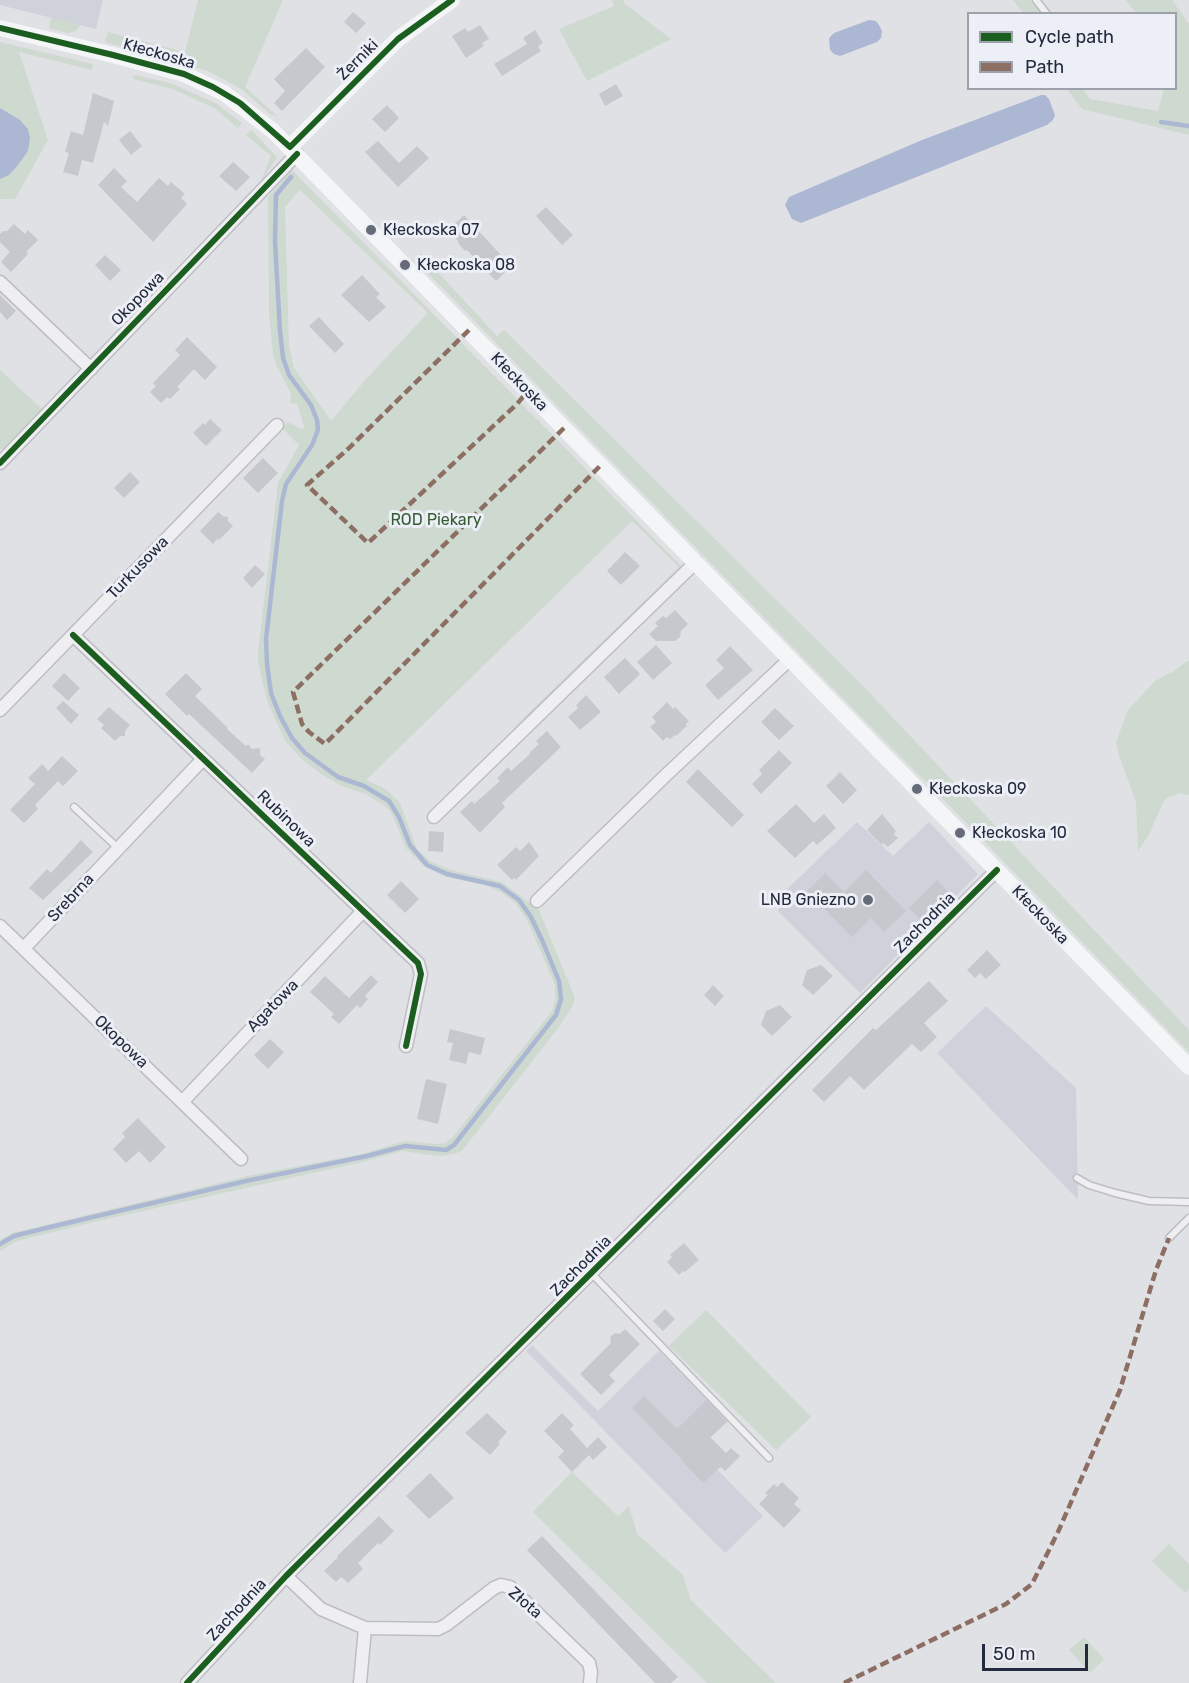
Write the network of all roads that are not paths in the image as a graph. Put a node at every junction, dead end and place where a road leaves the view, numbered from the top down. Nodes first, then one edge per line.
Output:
1 (452, 0) edge
2 (1036, 0) edge
3 (1045, 12) edge
4 (0, 28) edge
5 (293, 151) junction
6 (0, 282) edge
7 (91, 369) junction
8 (277, 425) dead end
9 (1, 462) edge
10 (696, 562) junction
11 (73, 635) junction
12 (790, 659) junction
13 (0, 710) edge
14 (203, 759) junction
15 (74, 807) dead end
16 (435, 817) dead end
17 (118, 848) junction
18 (997, 870) junction
19 (537, 901) dead end
20 (363, 911) junction
21 (0, 926) edge
22 (24, 948) junction
23 (406, 1046) dead end
24 (1189, 1067) edge
25 (182, 1102) junction
26 (241, 1159) dead end
27 (1077, 1178) dead end
28 (1189, 1202) edge
29 (1189, 1218) edge
30 (1169, 1238) dead end
31 (591, 1274) junction
32 (769, 1458) dead end
33 (286, 1576) junction
34 (365, 1628) junction
35 (187, 1683) edge
36 (360, 1683) edge
37 (590, 1683) edge

1 - 5 main road, Żerniki
2 - 3 lane
4 - 5 main road, Kłeckoska
5 - 7 street, Okopowa
5 - 10 main road, Kłeckoska
6 - 7 street
7 - 9 street, Okopowa
8 - 11 street, Turkusowa
10 - 12 main road, Kłeckoska
10 - 16 street
11 - 13 street, Turkusowa
11 - 14 street, Rubinowa
12 - 18 main road, Kłeckoska
12 - 19 street
14 - 17 street, Srebrna
14 - 20 street, Rubinowa
15 - 17 lane
17 - 22 street, Srebrna
18 - 24 main road, Kłeckoska
18 - 31 street, Zachodnia
20 - 23 street, Rubinowa
20 - 25 street, Agatowa
21 - 22 street, Okopowa
22 - 25 street, Okopowa
25 - 26 street, Okopowa
27 - 28 lane
29 - 30 lane
31 - 32 lane, Zachodnia
31 - 33 street, Zachodnia
33 - 34 street, Złota
33 - 35 street, Zachodnia
34 - 36 street
34 - 37 street, Złota

